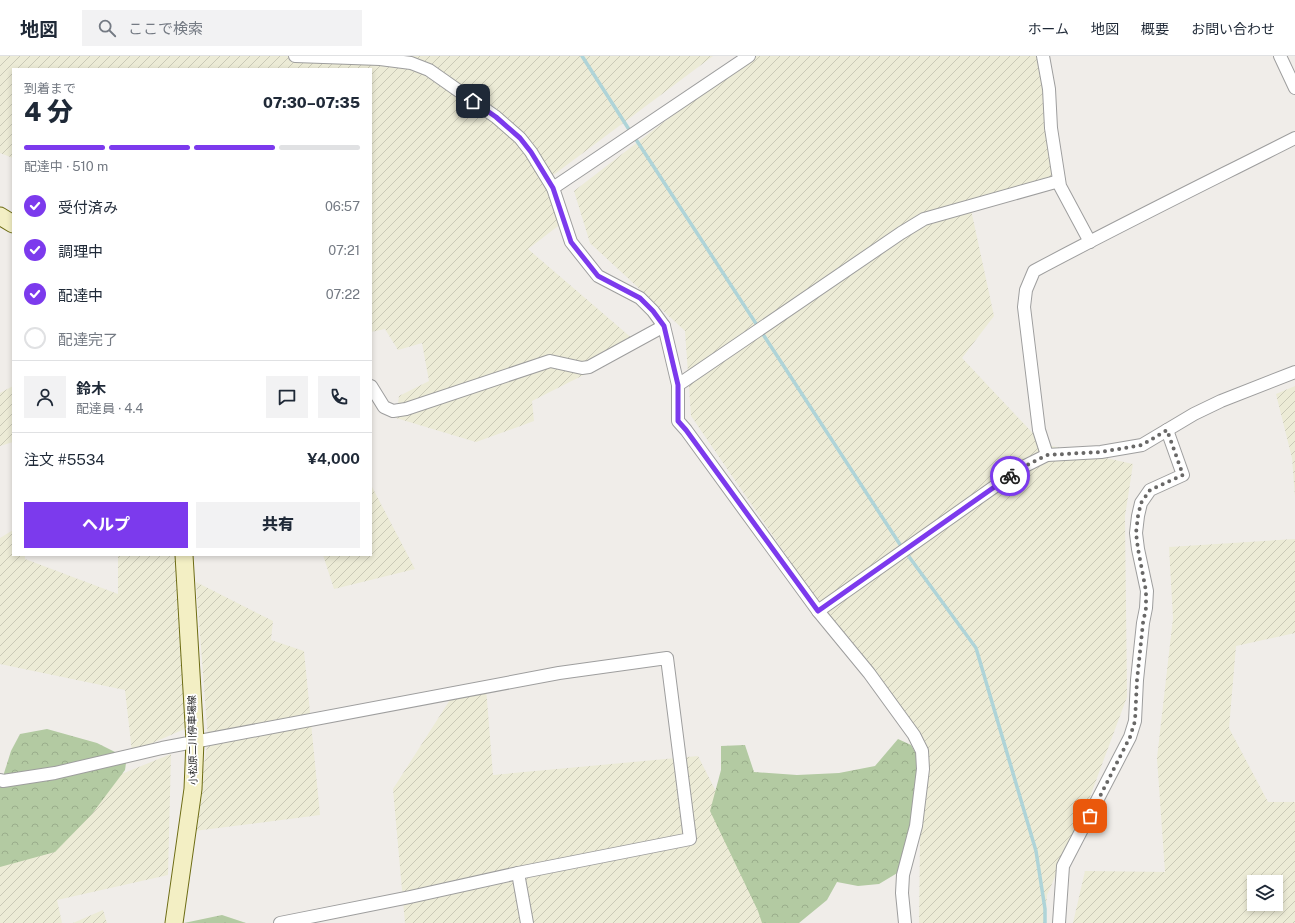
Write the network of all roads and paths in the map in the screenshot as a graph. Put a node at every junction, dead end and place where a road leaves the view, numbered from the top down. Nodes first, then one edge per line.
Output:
1 (295, 56) edge
2 (750, 56) edge
3 (1043, 56) edge
4 (1280, 56) edge
5 (412, 60) edge
6 (1295, 88) edge
7 (1295, 138) edge
8 (1059, 181) junction
9 (553, 188) junction
10 (0, 216) edge
11 (12, 223) edge
12 (1090, 242) junction
13 (664, 326) junction
14 (1295, 372) edge
15 (678, 385) junction
16 (372, 388) edge
17 (1167, 430) junction
18 (1047, 455) junction
19 (184, 556) edge
20 (818, 611) junction
21 (195, 741) junction
22 (0, 780) edge
23 (518, 873) junction
24 (174, 923) edge
25 (280, 923) edge
26 (527, 923) edge
27 (905, 923) edge
28 (1059, 923) edge

1 - 5 street
2 - 9 street
3 - 8 street
4 - 6 street
5 - 9 street
7 - 12 street
8 - 12 street
8 - 15 street
9 - 13 street
10 - 11 main road
12 - 18 street
13 - 15 street
13 - 16 street
14 - 17 street
15 - 20 street
17 - 18 street
17 - 28 street
18 - 20 street
19 - 21 main road, 小松原二川停車場線
20 - 27 street
21 - 22 street
21 - 23 street
21 - 24 main road, 小松原二川停車場線
23 - 25 street
23 - 26 street

